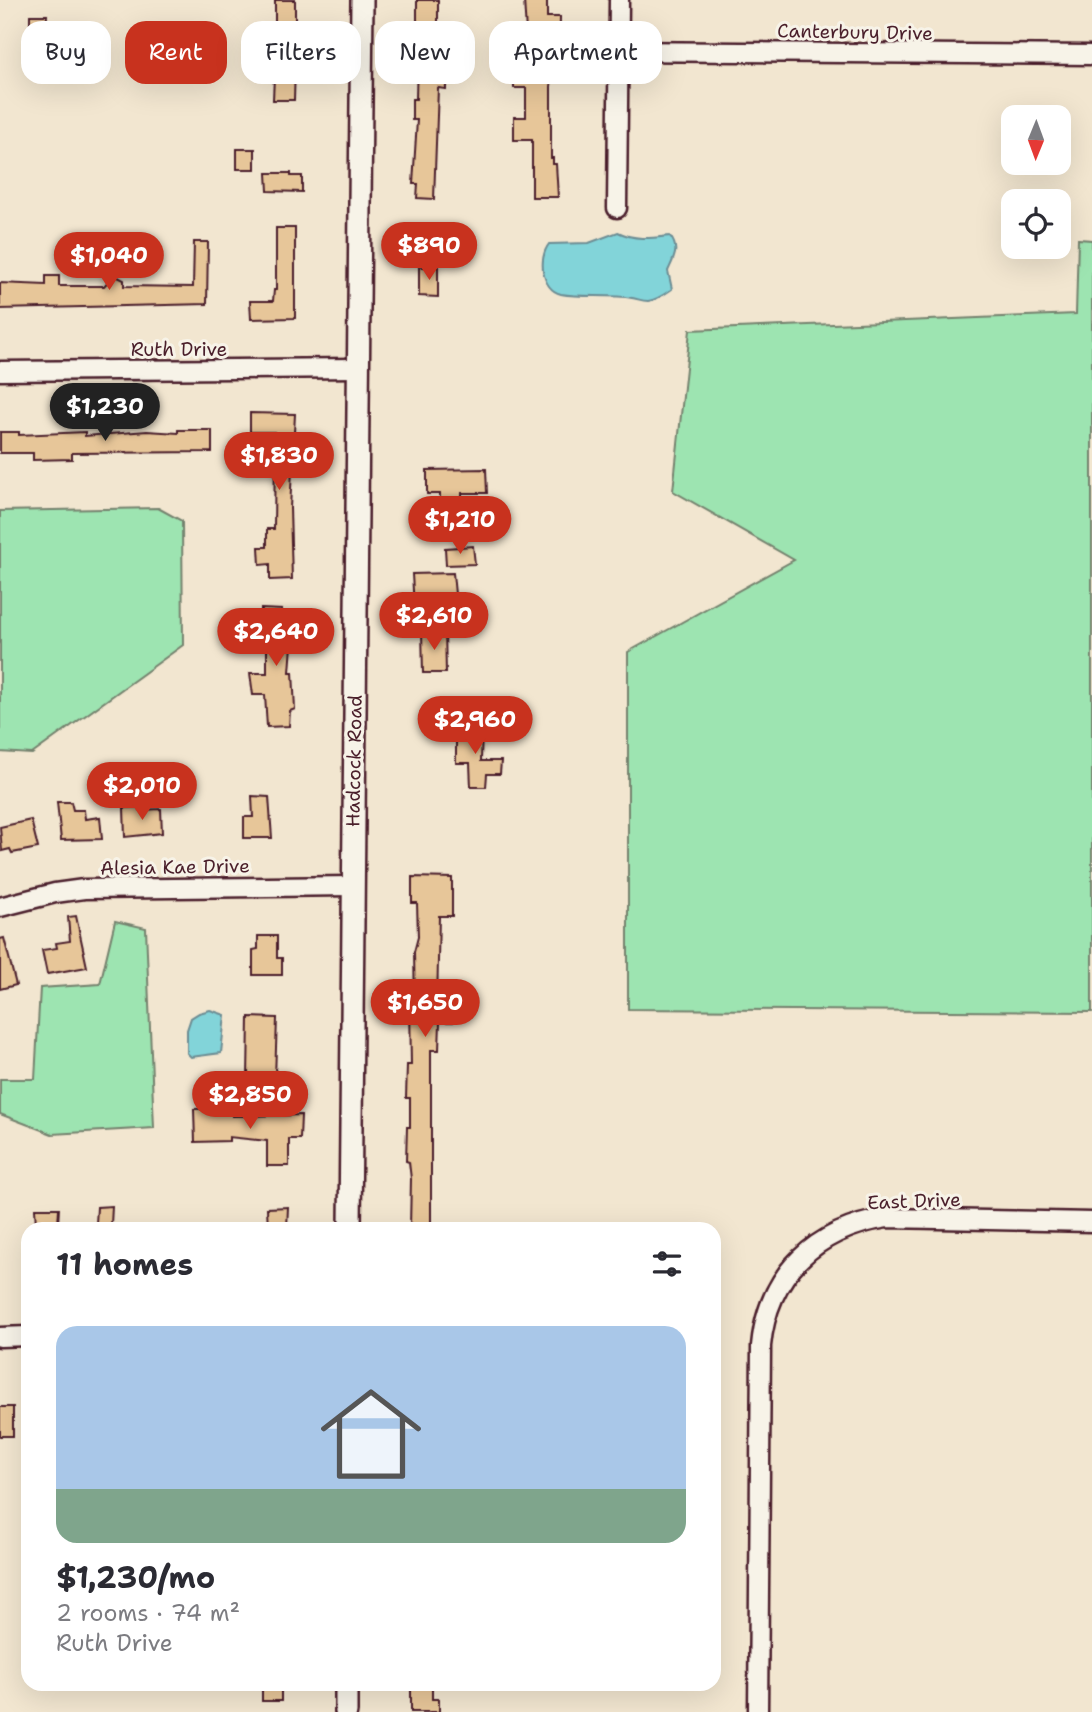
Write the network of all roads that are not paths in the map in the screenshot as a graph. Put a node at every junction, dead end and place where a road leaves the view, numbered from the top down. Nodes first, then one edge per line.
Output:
1 (362, 0) edge
2 (619, 0) edge
3 (619, 21) edge
4 (662, 51) edge
5 (1092, 55) edge
6 (618, 84) edge
7 (617, 208) dead end
8 (358, 368) junction
9 (0, 371) edge
10 (353, 886) junction
11 (0, 907) edge
12 (350, 1222) edge
13 (1092, 1222) edge
14 (21, 1336) edge
15 (0, 1337) edge
16 (346, 1691) edge
17 (346, 1712) edge
18 (758, 1712) edge

1 - 8 street, Hadcock Road
2 - 3 street
4 - 5 street, Canterbury Drive
6 - 7 street
8 - 9 street, Ruth Drive
8 - 10 street, Hadcock Road
10 - 11 street, Alesia Kae Drive
10 - 12 street, Hadcock Road
13 - 18 street, East Drive
14 - 15 street
16 - 17 street

